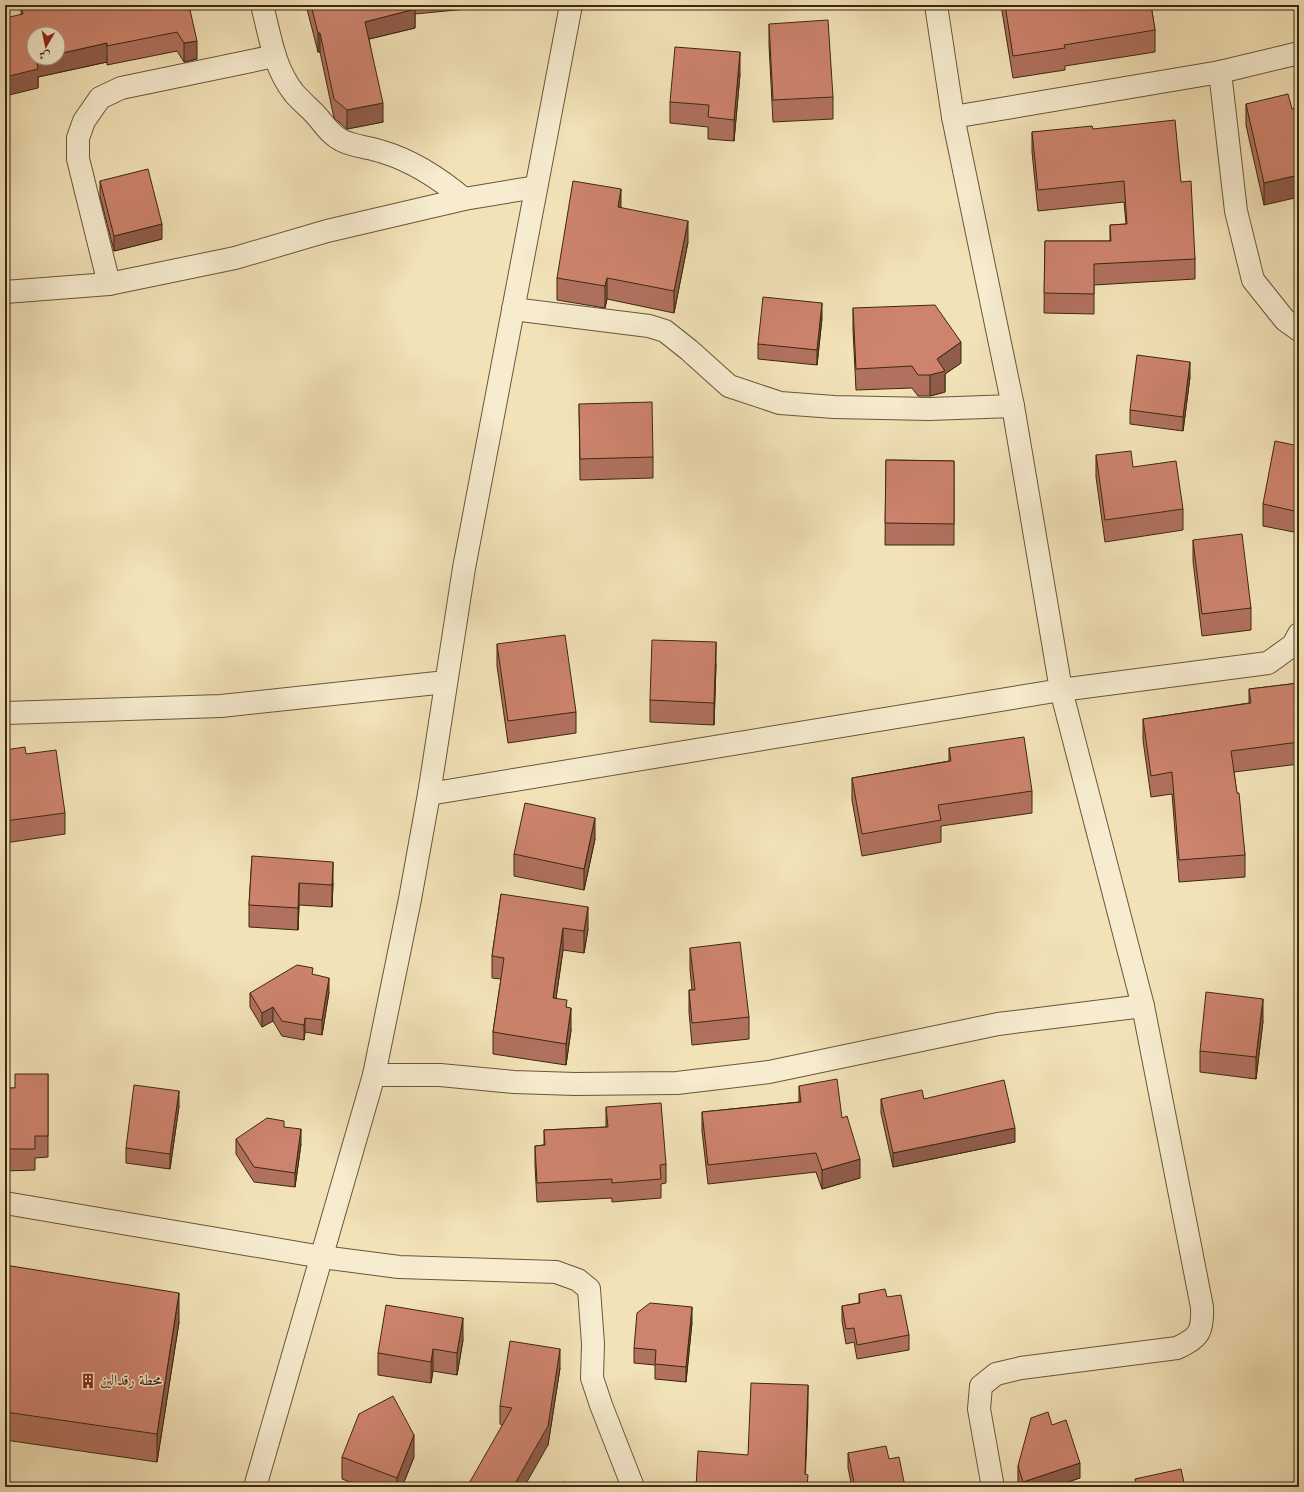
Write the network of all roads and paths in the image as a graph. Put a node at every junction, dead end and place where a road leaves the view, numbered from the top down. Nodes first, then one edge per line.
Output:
1 (262, 5) edge
2 (571, 5) edge
3 (936, 5) edge
4 (1299, 53) edge
5 (275, 56) junction
6 (1220, 72) junction
7 (953, 117) junction
8 (536, 187) junction
9 (464, 199) junction
10 (109, 284) junction
11 (5, 292) edge
12 (513, 309) junction
13 (1299, 330) edge
14 (1013, 406) junction
15 (1299, 634) edge
16 (446, 682) junction
17 (1061, 690) junction
18 (5, 712) edge
19 (429, 794) junction
20 (1143, 1006) junction
21 (374, 1075) junction
22 (5, 1203) edge
23 (322, 1257) junction
24 (992, 1482) dead end
25 (255, 1487) edge
26 (633, 1487) edge

1 - 5 street
2 - 8 street
3 - 7 street
4 - 6 street
5 - 9 street
5 - 10 street
6 - 7 street
6 - 13 street
7 - 14 street
8 - 9 street
8 - 12 street
9 - 10 street
10 - 11 street
12 - 14 street
12 - 16 street
14 - 17 street
15 - 17 street
16 - 18 street
16 - 19 street
17 - 19 street
17 - 20 street
19 - 21 street
20 - 21 street
20 - 24 street
21 - 23 street
22 - 23 street
23 - 25 street
23 - 26 street

